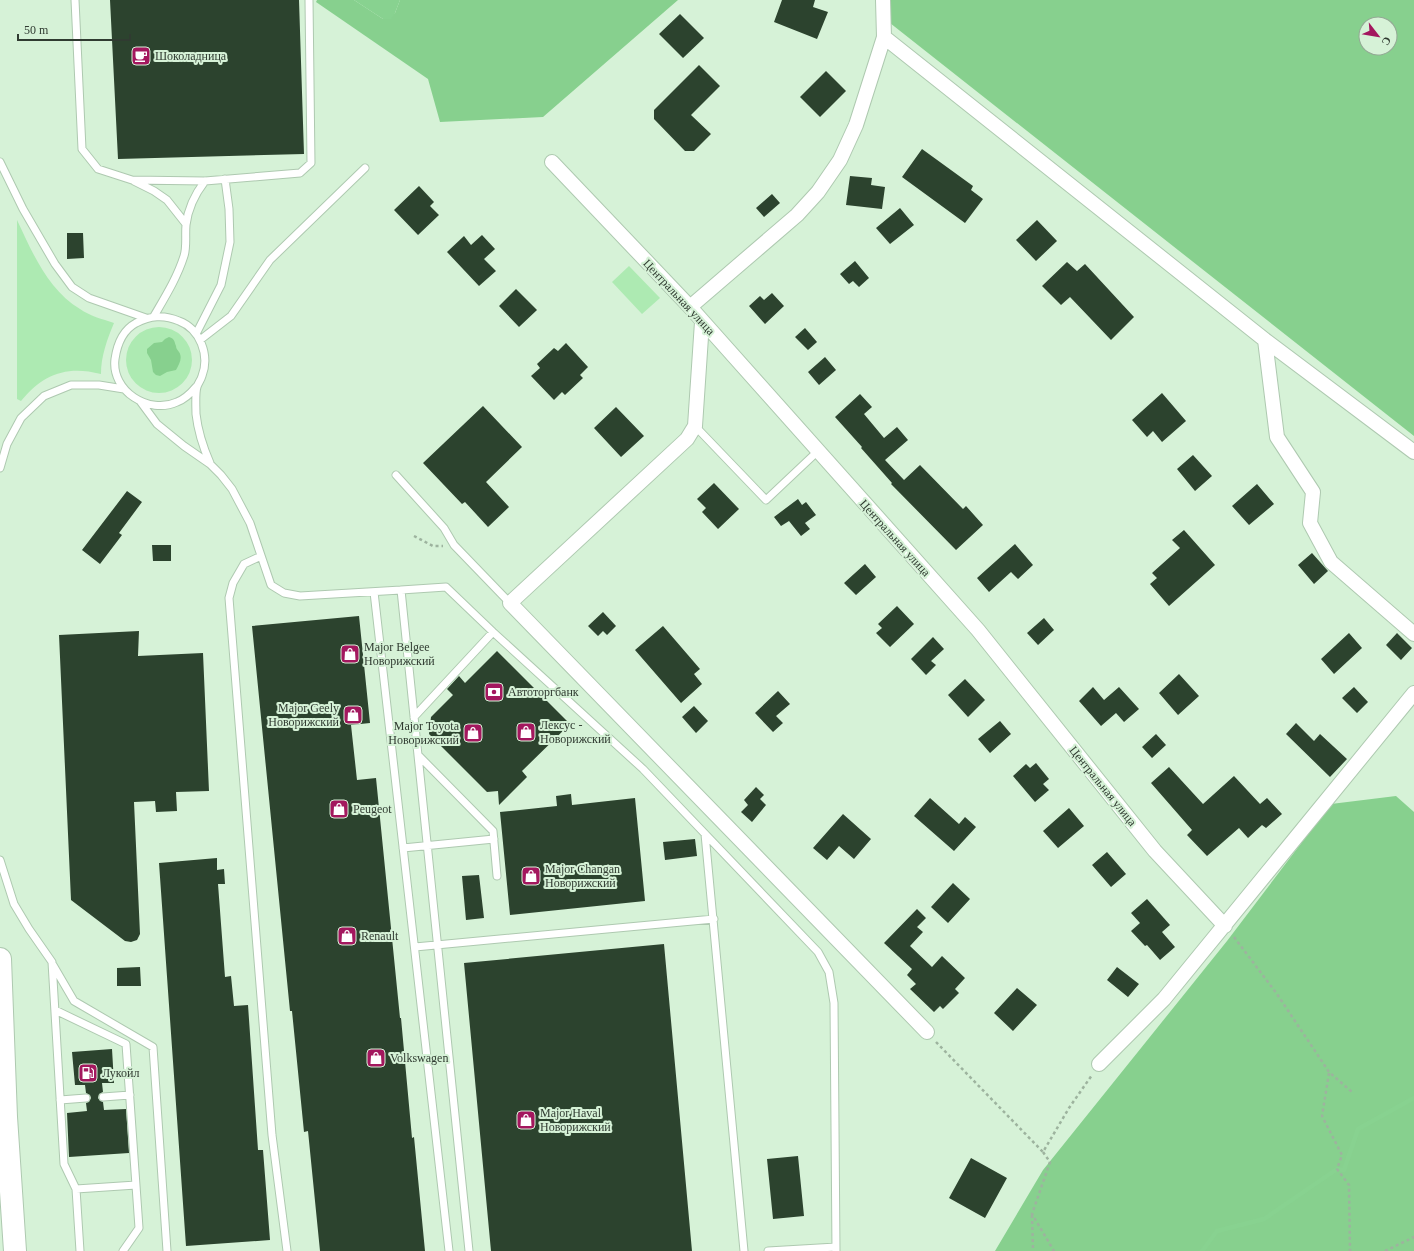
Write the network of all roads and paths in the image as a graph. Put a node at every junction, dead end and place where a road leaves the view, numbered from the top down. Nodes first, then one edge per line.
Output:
1 (75, 0) edge
2 (309, 0) edge
3 (884, 0) edge
4 (884, 37) junction
5 (0, 162) edge
6 (552, 162) dead end
7 (365, 168) dead end
8 (225, 179) junction
9 (132, 180) junction
10 (205, 181) junction
11 (186, 224) junction
12 (690, 307) junction
13 (154, 316) junction
14 (146, 318) junction
15 (702, 322) junction
16 (198, 337) junction
17 (1266, 340) junction
18 (196, 387) junction
19 (124, 388) junction
20 (140, 401) junction
21 (695, 426) junction
22 (818, 451) junction
23 (1414, 452) edge
24 (210, 464) junction
25 (0, 468) edge
26 (396, 475) dead end
27 (414, 536) dead end
28 (454, 545) junction
29 (261, 556) junction
30 (401, 590) junction
31 (374, 592) junction
32 (510, 603) junction
33 (493, 632) junction
34 (1414, 634) edge
35 (1414, 693) edge
36 (414, 717) junction
37 (418, 756) junction
38 (706, 834) junction
39 (494, 839) junction
40 (428, 846) junction
41 (404, 848) junction
42 (0, 860) edge
43 (498, 876) dead end
44 (714, 919) junction
45 (1225, 926) junction
46 (438, 945) junction
47 (415, 948) junction
48 (0, 959) edge
49 (52, 962) junction
50 (55, 1010) junction
51 (927, 1032) joint
52 (1099, 1064) joint
53 (1329, 1072) junction
54 (1352, 1092) dead end
55 (130, 1095) junction
56 (103, 1097) dead end
57 (86, 1098) dead end
58 (60, 1100) junction
59 (1043, 1152) junction
60 (136, 1185) junction
61 (76, 1189) junction
62 (1032, 1214) junction
63 (1414, 1237) edge
64 (836, 1249) edge
65 (15, 1251) edge
66 (80, 1251) edge
67 (123, 1251) edge
68 (167, 1251) edge
69 (287, 1251) edge
70 (449, 1251) edge
71 (469, 1251) edge
72 (744, 1251) edge
73 (768, 1251) edge
74 (1033, 1251) edge
75 (1054, 1251) edge
76 (1350, 1251) edge
77 (1385, 1251) edge

1 - 9 lane
2 - 8 lane
3 - 4 street
4 - 12 street
4 - 17 street
5 - 14 lane
6 - 12 street, Центральная улица
7 - 16 lane
8 - 10 lane
8 - 16 lane
9 - 10 lane
9 - 11 lane
10 - 11 lane
11 - 13 lane
12 - 15 street, Центральная улица
13 - 14 lane
13 - 16 lane
14 - 19 lane
15 - 21 street
15 - 22 street, Центральная улица
16 - 18 lane
17 - 23 street
17 - 34 street
18 - 20 lane
18 - 24 lane
19 - 20 lane
19 - 25 lane
20 - 24 lane
21 - 22 lane
21 - 32 street
22 - 45 street, Центральная улица
24 - 29 lane
26 - 28 lane
27 - 28 path
28 - 32 lane
29 - 31 lane
29 - 69 lane
30 - 31 lane
30 - 33 lane
30 - 36 lane
31 - 41 lane
32 - 51 street
33 - 36 lane
33 - 38 lane
35 - 45 street
36 - 37 lane
37 - 39 lane
37 - 40 lane
38 - 44 lane
38 - 64 lane
39 - 40 lane
39 - 43 lane
40 - 41 lane
40 - 46 lane
41 - 47 lane
42 - 49 lane
44 - 46 lane
44 - 72 lane
45 - 52 street
45 - 53 path
46 - 47 lane
46 - 71 lane
47 - 70 lane
48 - 65 highway
49 - 50 lane
49 - 68 lane
50 - 55 lane
50 - 58 lane
51 - 59 path
52 - 59 path
53 - 54 path
53 - 76 path
55 - 56 lane
55 - 60 lane
57 - 58 lane
58 - 61 lane
59 - 62 path
60 - 61 lane
60 - 67 lane
61 - 66 lane
62 - 74 path
62 - 75 path
63 - 77 path
64 - 73 lane

